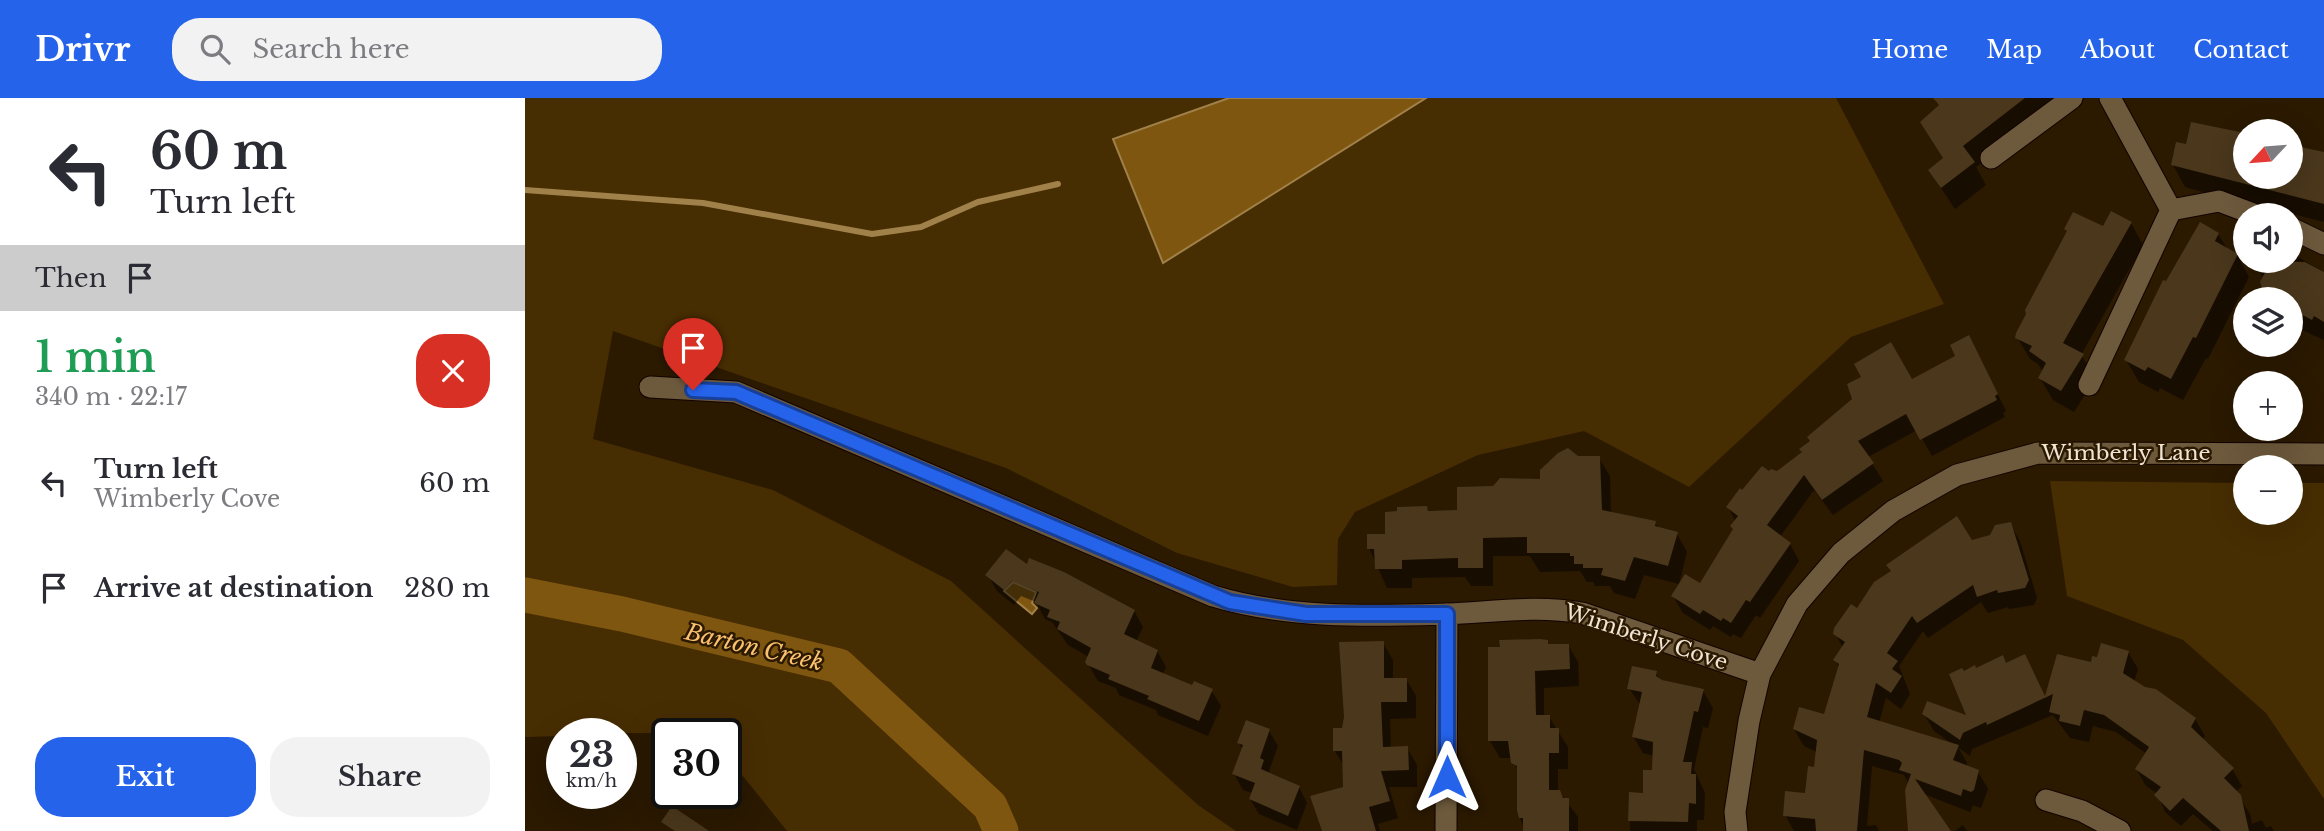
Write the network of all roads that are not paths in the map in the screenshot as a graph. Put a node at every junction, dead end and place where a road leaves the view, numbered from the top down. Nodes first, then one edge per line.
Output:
1 (2072, 98) edge
2 (2110, 98) edge
3 (1991, 158) dead end
4 (2233, 206) edge
5 (2171, 210) junction
6 (2303, 234) edge
7 (2324, 244) edge
8 (2089, 385) dead end
9 (650, 387) dead end
10 (2324, 454) edge
11 (1447, 614) junction
12 (1761, 674) junction
13 (2046, 800) dead end
14 (1447, 831) edge
15 (1737, 831) edge
16 (2120, 831) edge

1 - 3 street
2 - 5 street
4 - 5 street
5 - 8 street
6 - 7 street
9 - 11 street, Wimberly Cove
10 - 12 street, Wimberly Lane
11 - 12 street, Wimberly Cove
11 - 14 street
12 - 15 street, Wimberly Lane
13 - 16 street

